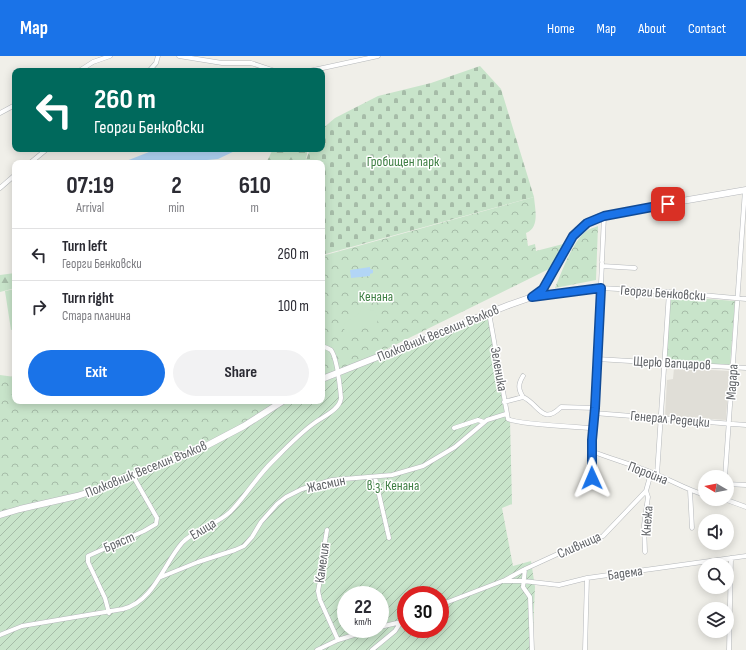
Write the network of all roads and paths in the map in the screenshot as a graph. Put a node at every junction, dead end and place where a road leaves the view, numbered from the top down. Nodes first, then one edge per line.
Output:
1 (110, 56) edge
2 (158, 56) edge
3 (178, 56) edge
4 (376, 56) edge
5 (84, 68) edge
6 (152, 68) edge
7 (267, 68) edge
8 (322, 68) edge
9 (12, 107) edge
10 (0, 113) edge
11 (43, 152) edge
12 (34, 160) edge
13 (12, 178) edge
14 (0, 188) edge
15 (746, 190) edge
16 (604, 216) junction
17 (602, 263) junction
18 (635, 268) dead end
19 (601, 288) junction
20 (668, 292) junction
21 (532, 297) junction
22 (738, 298) junction
23 (746, 299) edge
24 (489, 313) junction
25 (325, 347) edge
26 (598, 359) junction
27 (664, 363) junction
28 (733, 366) junction
29 (746, 368) edge
30 (338, 373) junction
31 (523, 376) dead end
32 (325, 378) edge
33 (523, 397) junction
34 (504, 402) junction
35 (278, 404) edge
36 (595, 410) junction
37 (506, 414) junction
38 (660, 419) junction
39 (484, 422) junction
40 (729, 424) junction
41 (746, 425) edge
42 (454, 428) dead end
43 (592, 428) junction
44 (591, 451) junction
45 (726, 470) edge
46 (651, 473) junction
47 (657, 475) junction
48 (133, 476) junction
49 (375, 477) junction
50 (592, 478) dead end
51 (734, 484) edge
52 (746, 485) edge
53 (690, 490) junction
54 (646, 491) junction
55 (698, 493) edge
56 (734, 503) edge
57 (746, 507) edge
58 (0, 515) edge
59 (692, 528) dead end
60 (327, 530) dead end
61 (389, 538) dead end
62 (645, 552) dead end
63 (746, 556) edge
64 (731, 558) edge
65 (698, 563) edge
66 (525, 569) junction
67 (159, 578) junction
68 (587, 578) junction
69 (505, 580) junction
70 (523, 581) junction
71 (730, 594) edge
72 (449, 602) edge
73 (109, 613) junction
74 (397, 629) edge
75 (0, 635) edge
76 (344, 638) edge
77 (338, 640) junction
78 (317, 650) edge
79 (372, 650) edge
80 (532, 650) edge
81 (585, 650) edge
82 (729, 650) edge

1 - 5 street
2 - 6 street
3 - 7 street
4 - 8 street
9 - 10 street
11 - 12 street
13 - 14 street
15 - 16 main road
15 - 22 street, Мадара
16 - 17 street
16 - 21 main road
17 - 18 street
17 - 19 street
19 - 20 street, Георги Бенковски
19 - 21 street, Георги Бенковски
19 - 26 street
20 - 22 street, Георги Бенковски
20 - 27 street
21 - 24 main road, Полковник Веселин Вълков
22 - 23 street, Георги Бенковски
22 - 28 street, Мадара
24 - 30 main road, Полковник Веселин Вълков
24 - 34 street, Зеленика
25 - 30 street, Елица
26 - 27 street, Щерю Вапцаров
26 - 36 street
27 - 28 street, Щерю Вапцаров
27 - 38 street
28 - 29 street, Щерю Вапцаров
28 - 40 street, Мадара
30 - 32 main road, Полковник Веселин Вълков
30 - 67 street, Елица
31 - 33 street
33 - 34 street
33 - 36 street, Генерал Редецки
34 - 37 street, Зеленика
35 - 48 main road, Полковник Веселин Вълков
36 - 38 street, Генерал Редецки
36 - 43 street
37 - 39 street, Жасмин
37 - 43 street
38 - 40 street, Генерал Редецки
38 - 47 street
39 - 42 street
39 - 49 street, Жасмин
40 - 41 street, Генерал Редецки
40 - 45 street, Мадара
43 - 44 street
44 - 46 street, Поройна
44 - 50 street
46 - 47 street, Поройна
46 - 54 street, Сливница
47 - 53 street, Поройна
48 - 58 main road, Полковник Веселин Вълков
48 - 73 street, Бряст
49 - 61 street
49 - 67 street, Жасмин
51 - 52 street
53 - 55 street, Поройна
53 - 59 street
54 - 62 street, Кнежа
54 - 66 street, Сливница
56 - 57 street
60 - 77 street, Камелия
63 - 64 street, Бадема
65 - 68 street, Бадема
66 - 69 street, Сливница
66 - 70 street
67 - 73 street, Елица
68 - 70 street, Бадема
68 - 81 street
69 - 70 street, Бадема
69 - 72 street, Сливница
70 - 80 street
71 - 82 street
73 - 75 street, Елица
74 - 79 street
76 - 77 street
77 - 78 street

